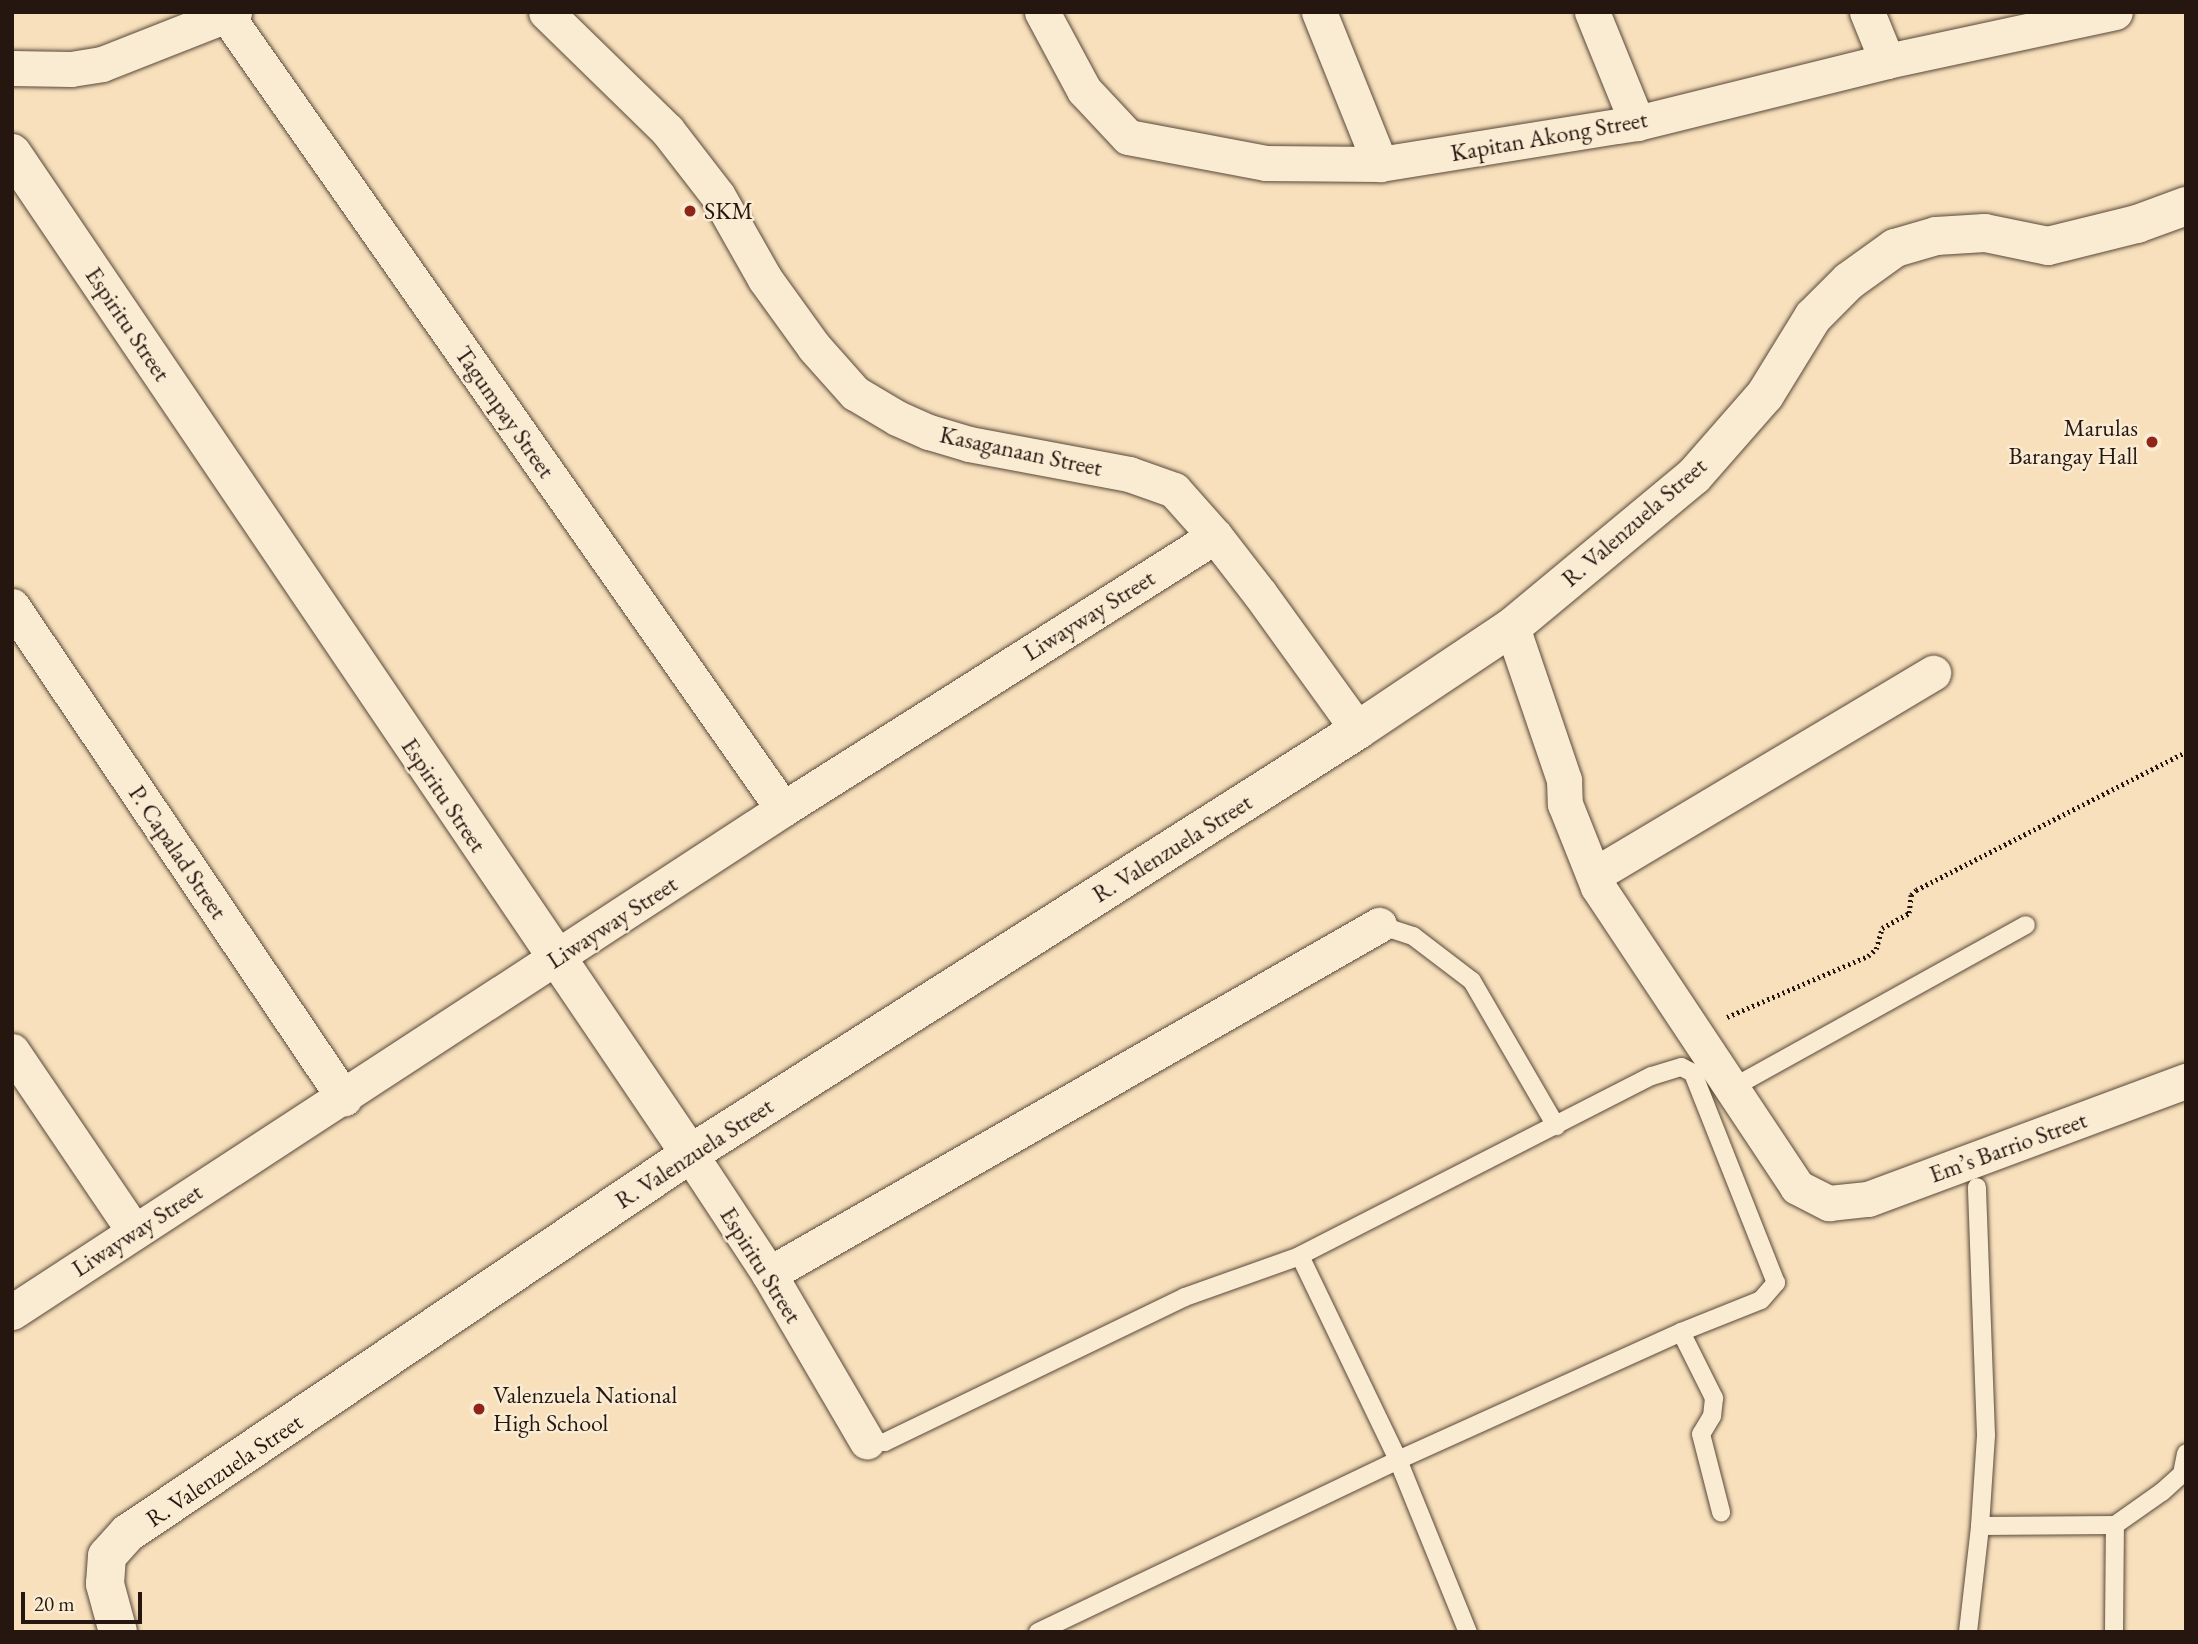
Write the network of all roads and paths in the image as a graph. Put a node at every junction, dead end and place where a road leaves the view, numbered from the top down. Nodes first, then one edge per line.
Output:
1 (546, 12) edge
2 (1042, 12) edge
3 (1319, 12) edge
4 (1592, 12) edge
5 (1867, 12) edge
6 (2115, 12) edge
7 (230, 14) edge
8 (1886, 61) junction
9 (12, 68) edge
10 (1637, 123) junction
11 (12, 153) edge
12 (1380, 164) junction
13 (2183, 213) edge
14 (1215, 536) junction
15 (12, 606) edge
16 (1512, 627) junction
17 (1933, 673) dead end
18 (1358, 730) junction
19 (2186, 752) edge
20 (783, 809) junction
21 (1594, 875) junction
22 (1380, 925) joint
23 (2026, 925) dead end
24 (555, 959) junction
25 (1694, 1031) junction
26 (12, 1051) edge
27 (2186, 1082) edge
28 (1732, 1088) junction
29 (344, 1098) junction
30 (1556, 1126) junction
31 (690, 1154) junction
32 (1977, 1187) dead end
33 (134, 1231) junction
34 (1300, 1256) junction
35 (769, 1274) junction
36 (12, 1312) edge
37 (1681, 1332) junction
38 (867, 1442) joint
39 (2186, 1453) edge
40 (1398, 1460) junction
41 (1721, 1512) dead end
42 (2115, 1525) junction
43 (1980, 1526) junction
44 (118, 1632) edge
45 (1038, 1632) edge
46 (1468, 1632) edge
47 (1968, 1632) edge
48 (2113, 1632) edge

1 - 14 street, Kasaganaan Street
2 - 12 street, Kapitan Akong Street
3 - 12 street
4 - 10 street
5 - 8 street
6 - 8 street, Kapitan Akong Street
7 - 9 street
7 - 20 street, Tagumpay Street
8 - 10 street, Kapitan Akong Street
10 - 12 street, Kapitan Akong Street
11 - 24 street, Espiritu Street
13 - 16 street, R. Valenzuela Street
14 - 18 street, Kasaganaan Street
14 - 20 street, Liwayway Street
15 - 29 street, P. Capalad Street
16 - 18 street, R. Valenzuela Street
16 - 21 street
17 - 21 street
18 - 31 street, R. Valenzuela Street
19 - 25 path
20 - 24 street, Liwayway Street
21 - 25 street
22 - 30 lane
22 - 35 street
23 - 28 lane
24 - 29 street, Liwayway Street
24 - 31 street, Espiritu Street
25 - 28 street
26 - 33 street
27 - 28 street, Em’s Barrio Street
29 - 33 street, Liwayway Street
30 - 34 lane
30 - 37 lane
31 - 35 street, Espiritu Street
31 - 44 street, R. Valenzuela Street
32 - 43 lane
33 - 36 street, Liwayway Street
34 - 38 lane
34 - 40 lane
35 - 38 street, Espiritu Street
37 - 40 lane
37 - 41 lane
39 - 42 lane
40 - 45 lane
40 - 46 lane
42 - 43 lane
42 - 48 lane
43 - 47 lane

